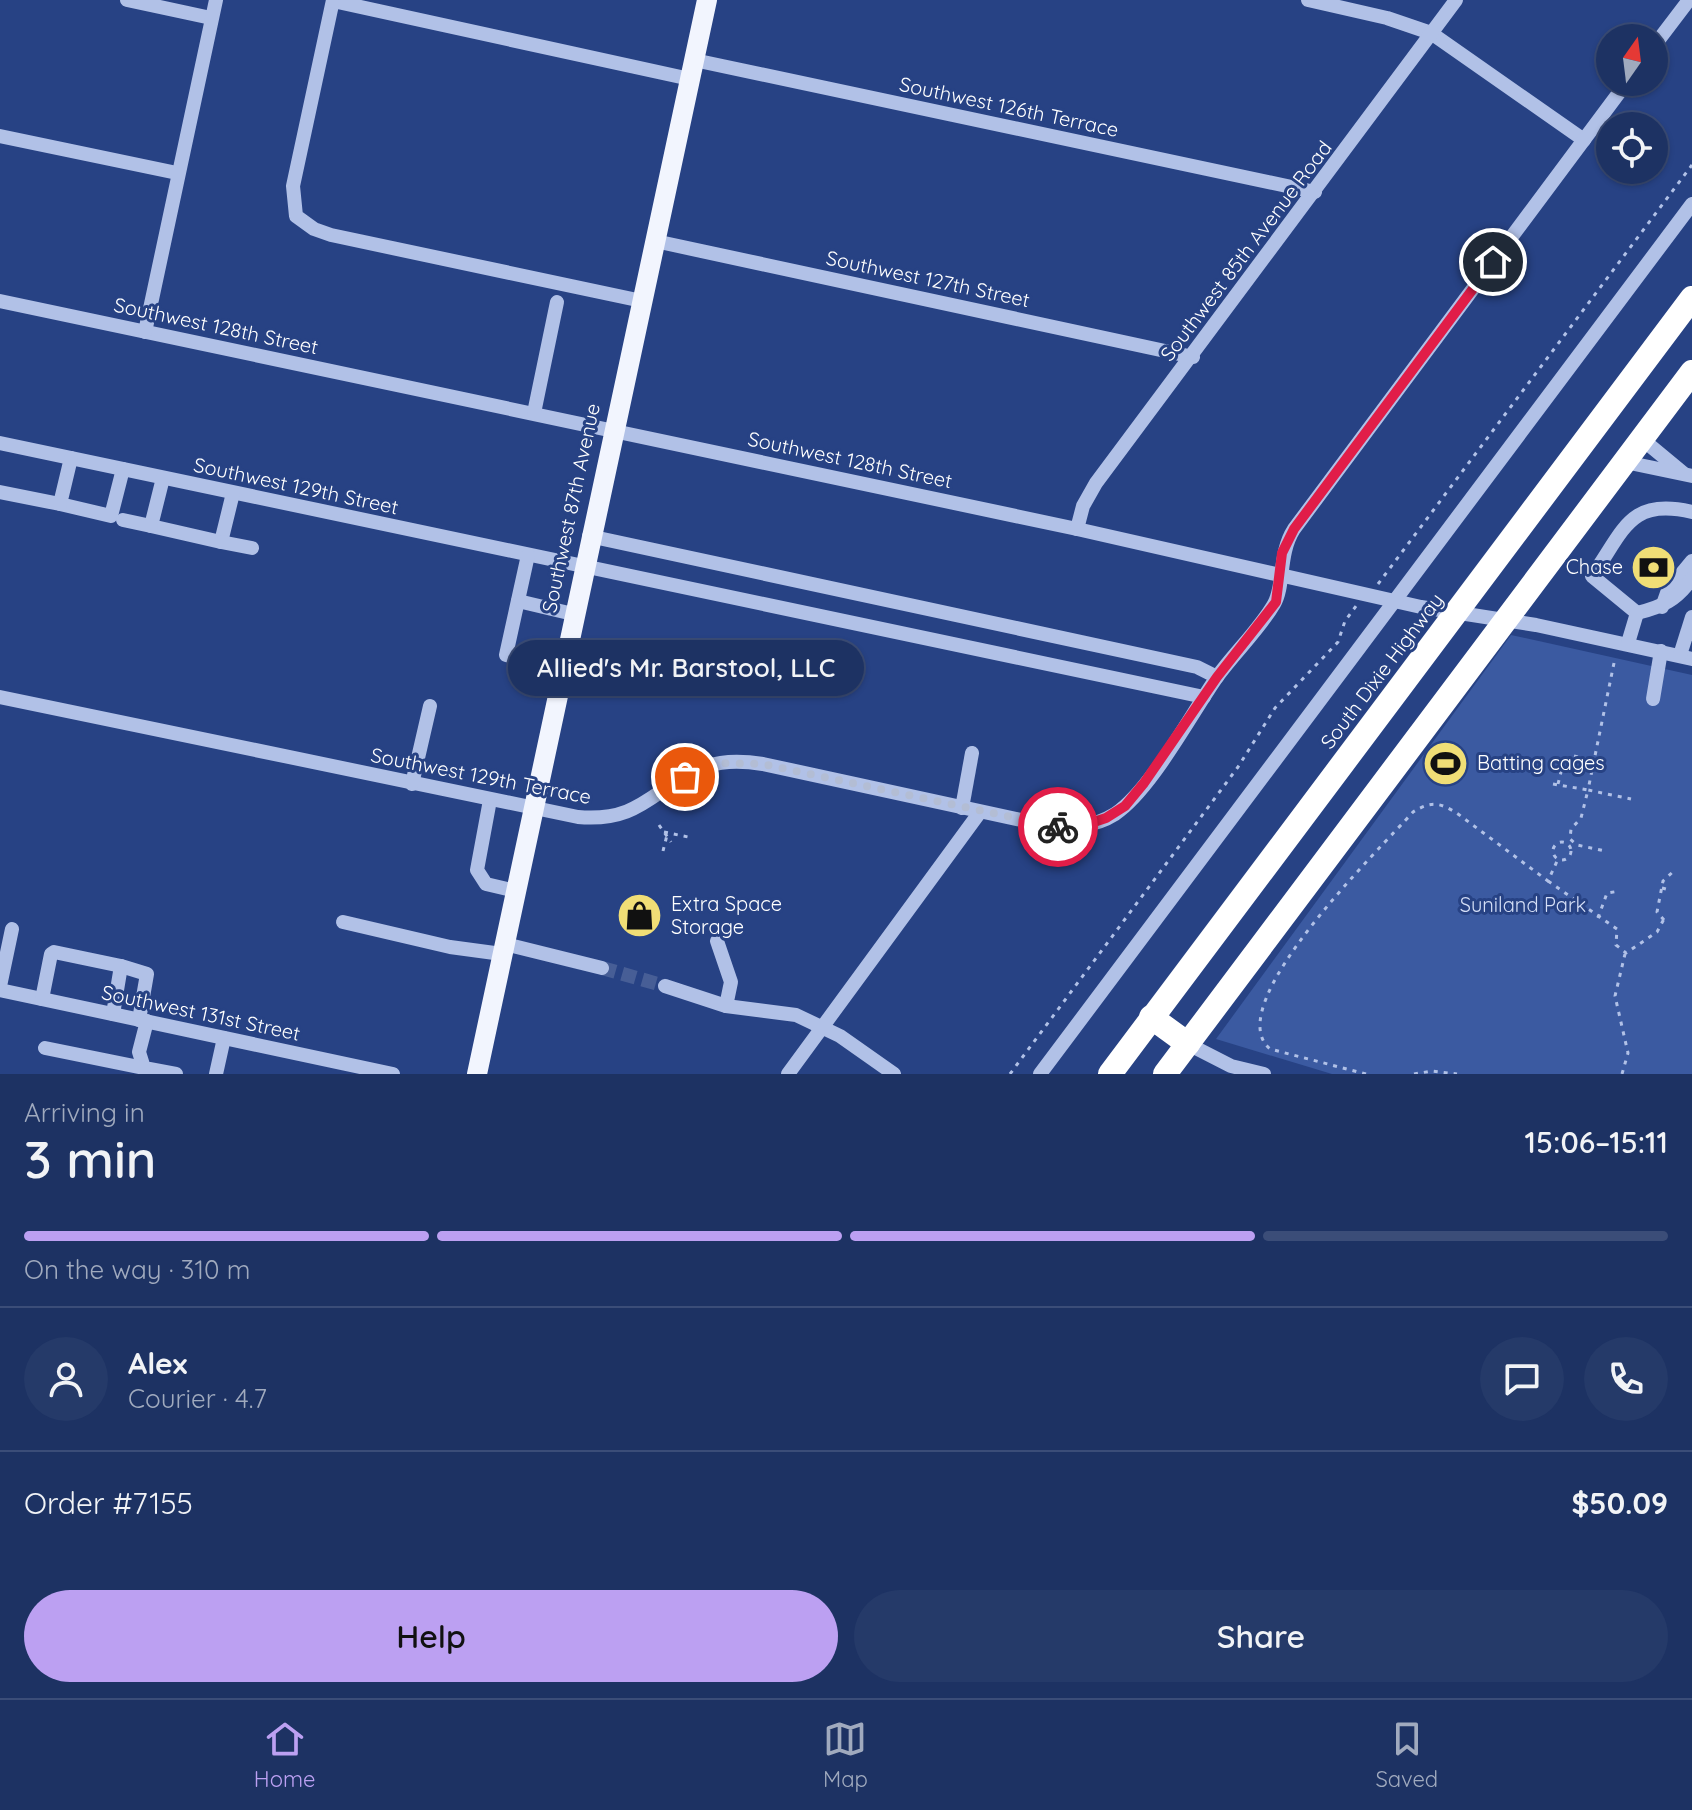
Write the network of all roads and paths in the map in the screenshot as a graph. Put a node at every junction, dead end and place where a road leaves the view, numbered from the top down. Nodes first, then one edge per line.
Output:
1 (127, 0) edge
2 (216, 0) edge
3 (707, 0) edge
4 (1308, 0) edge
5 (1456, 0) edge
6 (1689, 0) edge
7 (333, 1) edge
8 (211, 18) junction
9 (1668, 28) edge
10 (1431, 33) junction
11 (692, 70) junction
12 (1617, 96) edge
13 (0, 136) edge
14 (1584, 140) junction
15 (1692, 165) edge
16 (177, 173) junction
17 (1315, 192) junction
18 (1692, 204) edge
19 (655, 241) junction
20 (0, 301) edge
21 (642, 301) junction
22 (557, 302) dead end
23 (1689, 307) edge
24 (145, 332) junction
25 (1193, 357) junction
26 (1692, 372) edge
27 (534, 413) junction
28 (612, 430) junction
29 (1642, 439) junction
30 (0, 443) edge
31 (71, 458) junction
32 (1625, 462) junction
33 (123, 469) junction
34 (1689, 476) edge
35 (163, 478) junction
36 (0, 492) edge
37 (233, 493) junction
38 (60, 504) junction
39 (1692, 512) edge
40 (123, 520) dead end
41 (151, 526) junction
42 (1077, 529) junction
43 (589, 536) junction
44 (221, 542) junction
45 (252, 548) dead end
46 (528, 555) junction
47 (1692, 561) edge
48 (583, 567) junction
49 (1279, 575) junction
50 (1692, 578) edge
51 (1379, 583) dead end
52 (518, 601) junction
53 (1396, 601) junction
54 (1355, 607) dead end
55 (1661, 608) junction
56 (1456, 613) junction
57 (1637, 613) junction
58 (573, 614) junction
59 (1692, 617) edge
60 (1505, 621) junction
61 (1628, 643) junction
62 (1661, 651) junction
63 (1686, 657) edge
64 (1614, 663) dead end
65 (562, 669) junction
66 (1217, 677) junction
67 (0, 697) edge
68 (1204, 697) junction
69 (1653, 699) dead end
70 (430, 706) dead end
71 (972, 753) dead end
72 (1574, 756) dead end
73 (1594, 761) junction
74 (1563, 764) dead end
75 (412, 784) junction
76 (1588, 790) junction
77 (1631, 799) dead end
78 (490, 800) junction
79 (962, 808) junction
80 (533, 810) junction
81 (980, 812) junction
82 (659, 825) dead end
83 (665, 833) junction
84 (688, 837) dead end
85 (671, 842) dead end
86 (1571, 843) junction
87 (663, 851) dead end
88 (1605, 851) dead end
89 (1558, 859) junction
90 (1676, 869) dead end
91 (1548, 881) junction
92 (1662, 888) junction
93 (1670, 890) dead end
94 (516, 891) junction
95 (1620, 891) dead end
96 (1598, 918) junction
97 (343, 922) dead end
98 (12, 929) dead end
99 (717, 941) dead end
100 (504, 949) junction
101 (1626, 953) junction
102 (121, 966) junction
103 (602, 968) tunnel mouth
104 (665, 986) tunnel mouth
105 (0, 988) edge
106 (42, 999) junction
107 (726, 1006) junction
108 (113, 1014) junction
109 (1151, 1017) junction
110 (143, 1021) junction
111 (822, 1028) junction
112 (224, 1038) junction
113 (1188, 1044) junction
114 (45, 1048) dead end
115 (144, 1068) junction
116 (176, 1074) edge
117 (216, 1074) edge
118 (393, 1074) edge
119 (477, 1074) edge
120 (788, 1074) edge
121 (894, 1074) edge
122 (1010, 1074) edge
123 (1040, 1074) edge
124 (1110, 1074) edge
125 (1165, 1074) edge
126 (1264, 1074) edge
127 (1366, 1074) edge
128 (1414, 1074) edge
129 (1457, 1074) edge
130 (1622, 1074) edge

1 - 8 street
2 - 8 street
3 - 11 main road, Southwest 87th Avenue
4 - 10 street
5 - 10 street, Southwest 85th Avenue Road
6 - 9 street
7 - 11 street, Southwest 126th Terrace
7 - 21 street
8 - 16 street
10 - 14 street
10 - 17 street, Southwest 85th Avenue Road
11 - 17 street, Southwest 126th Terrace
11 - 19 main road, Southwest 87th Avenue
12 - 14 street
13 - 16 street
14 - 49 street
15 - 51 path
16 - 24 street
17 - 25 street, Southwest 85th Avenue Road
18 - 53 street
19 - 21 main road, Southwest 87th Avenue
19 - 25 street, Southwest 127th Street
20 - 24 street, Southwest 128th Street
21 - 28 main road, Southwest 87th Avenue
22 - 27 street
23 - 56 highway, South Dixie Highway
24 - 27 street, Southwest 128th Street
25 - 42 street, Southwest 85th Avenue Road
26 - 29 highway
27 - 28 street, Southwest 128th Street
28 - 42 street, Southwest 128th Street
28 - 43 main road, Southwest 87th Avenue
29 - 32 highway
29 - 34 street
30 - 31 street, Southwest 129th Street
31 - 33 street, Southwest 129th Street
31 - 38 street
32 - 34 street
32 - 60 highway
33 - 35 street, Southwest 129th Street
33 - 38 street
35 - 37 street, Southwest 129th Street
35 - 41 street
36 - 38 street
37 - 44 street
37 - 46 street, Southwest 129th Street
39 - 57 street
40 - 41 street
41 - 44 street
42 - 49 street, Southwest 128th Street
43 - 48 main road, Southwest 87th Avenue
43 - 66 street
44 - 45 street
46 - 48 street, Southwest 129th Street
46 - 52 street
47 - 55 street
48 - 58 main road, Southwest 87th Avenue
48 - 68 street, Southwest 129th Street
49 - 53 street, Southwest 128th Street
49 - 66 street
50 - 55 street
52 - 58 street
52 - 65 street
53 - 56 street, Southwest 128th Street
53 - 123 street
54 - 122 path
55 - 57 street
56 - 60 street, Southwest 128th Street
56 - 109 highway, South Dixie Highway
57 - 61 street
58 - 65 main road, Southwest 87th Avenue
59 - 63 street
60 - 61 street, Southwest 128th Street
60 - 113 highway
61 - 62 street, Southwest 128th Street
62 - 63 street, Southwest 128th Street
62 - 69 street
64 - 73 path
65 - 80 main road, Southwest 87th Avenue
66 - 68 street
67 - 75 street, Southwest 129th Terrace
68 - 81 street, Southwest 129th Terrace
70 - 75 street
71 - 79 street
72 - 73 path
73 - 76 path
74 - 76 path
75 - 78 street, Southwest 129th Terrace
76 - 77 path
76 - 86 path
78 - 80 street, Southwest 129th Terrace
78 - 94 street
79 - 80 street, Southwest 129th Terrace
79 - 81 street, Southwest 129th Terrace
80 - 94 main road, Southwest 87th Avenue
81 - 111 street
82 - 83 path
83 - 84 path
83 - 85 path
83 - 87 path
86 - 88 path
86 - 89 path
86 - 89 path
89 - 91 path
90 - 92 path
91 - 96 path
91 - 127 path
92 - 93 path
92 - 101 path
94 - 100 main road, Southwest 87th Avenue
95 - 96 path
96 - 101 path
97 - 100 street
98 - 105 street
99 - 107 street
100 - 103 street
100 - 119 main road, Southwest 87th Avenue
101 - 130 path
102 - 106 street
102 - 108 street
102 - 110 street
104 - 107 street
105 - 106 street, Southwest 131st Street
106 - 108 street, Southwest 131st Street
107 - 111 street
108 - 110 street, Southwest 131st Street
109 - 113 highway
109 - 124 highway, South Dixie Highway
110 - 112 street, Southwest 131st Street
110 - 115 street
111 - 120 street
111 - 121 street
112 - 117 street
112 - 118 street, Southwest 131st Street
113 - 125 highway
113 - 126 street
114 - 115 street
115 - 116 street
128 - 129 path

